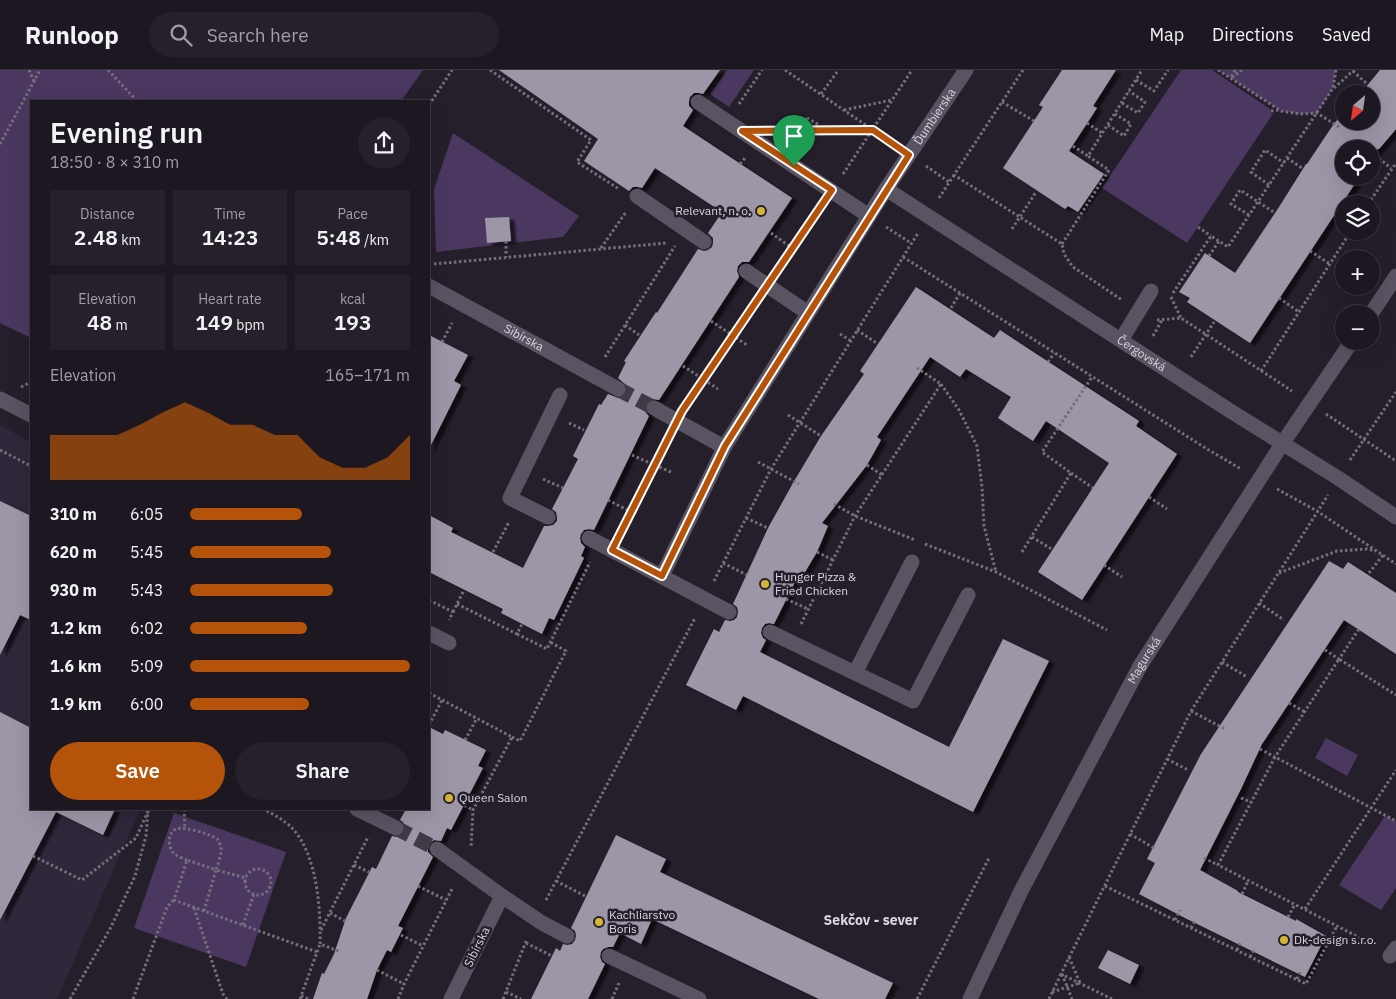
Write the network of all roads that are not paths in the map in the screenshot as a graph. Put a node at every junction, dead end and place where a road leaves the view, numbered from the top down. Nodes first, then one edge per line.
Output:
1 (966, 70) edge
2 (698, 102) dead end
3 (886, 189) junction
4 (631, 199) road end
5 (869, 216) junction
6 (704, 242) dead end
7 (746, 270) dead end
8 (1396, 276) edge
9 (430, 287) edge
10 (1152, 291) dead end
11 (1376, 305) edge
12 (808, 314) junction
13 (1121, 340) junction
14 (1346, 350) edge
15 (618, 389) tunnel mouth
16 (560, 394) dead end
17 (0, 399) edge
18 (654, 408) tunnel mouth
19 (30, 414) edge
20 (1282, 444) junction
21 (724, 447) junction
22 (548, 517) dead end
23 (1396, 517) edge
24 (589, 538) dead end
25 (912, 562) dead end
26 (662, 576) junction
27 (968, 595) dead end
28 (729, 612) dead end
29 (770, 632) dead end
30 (855, 673) junction
31 (360, 810) edge
32 (396, 828) tunnel mouth
33 (437, 849) tunnel mouth
34 (502, 896) junction
35 (568, 936) dead end
36 (609, 956) dead end
37 (452, 999) edge
38 (699, 999) edge
39 (970, 999) edge

1 - 3 street, Ďumbierska
2 - 5 street
3 - 5 street, Ďumbierska
3 - 13 street, Čergovská
4 - 6 street
5 - 12 street, Ďumbierska
7 - 12 street
8 - 11 street
9 - 15 street, Sibírska
10 - 13 street
12 - 21 street, Ďumbierska
13 - 20 street, Čergovská
14 - 20 street, Magurská
16 - 22 street
17 - 19 street
18 - 21 street
20 - 23 street, Čergovská
20 - 39 street, Magurská
21 - 26 street, Ďumbierska
24 - 26 street
25 - 30 street
26 - 28 street
27 - 30 street
29 - 30 street
31 - 32 street
33 - 34 street
34 - 35 street
34 - 37 street, Sibírska
36 - 38 street

